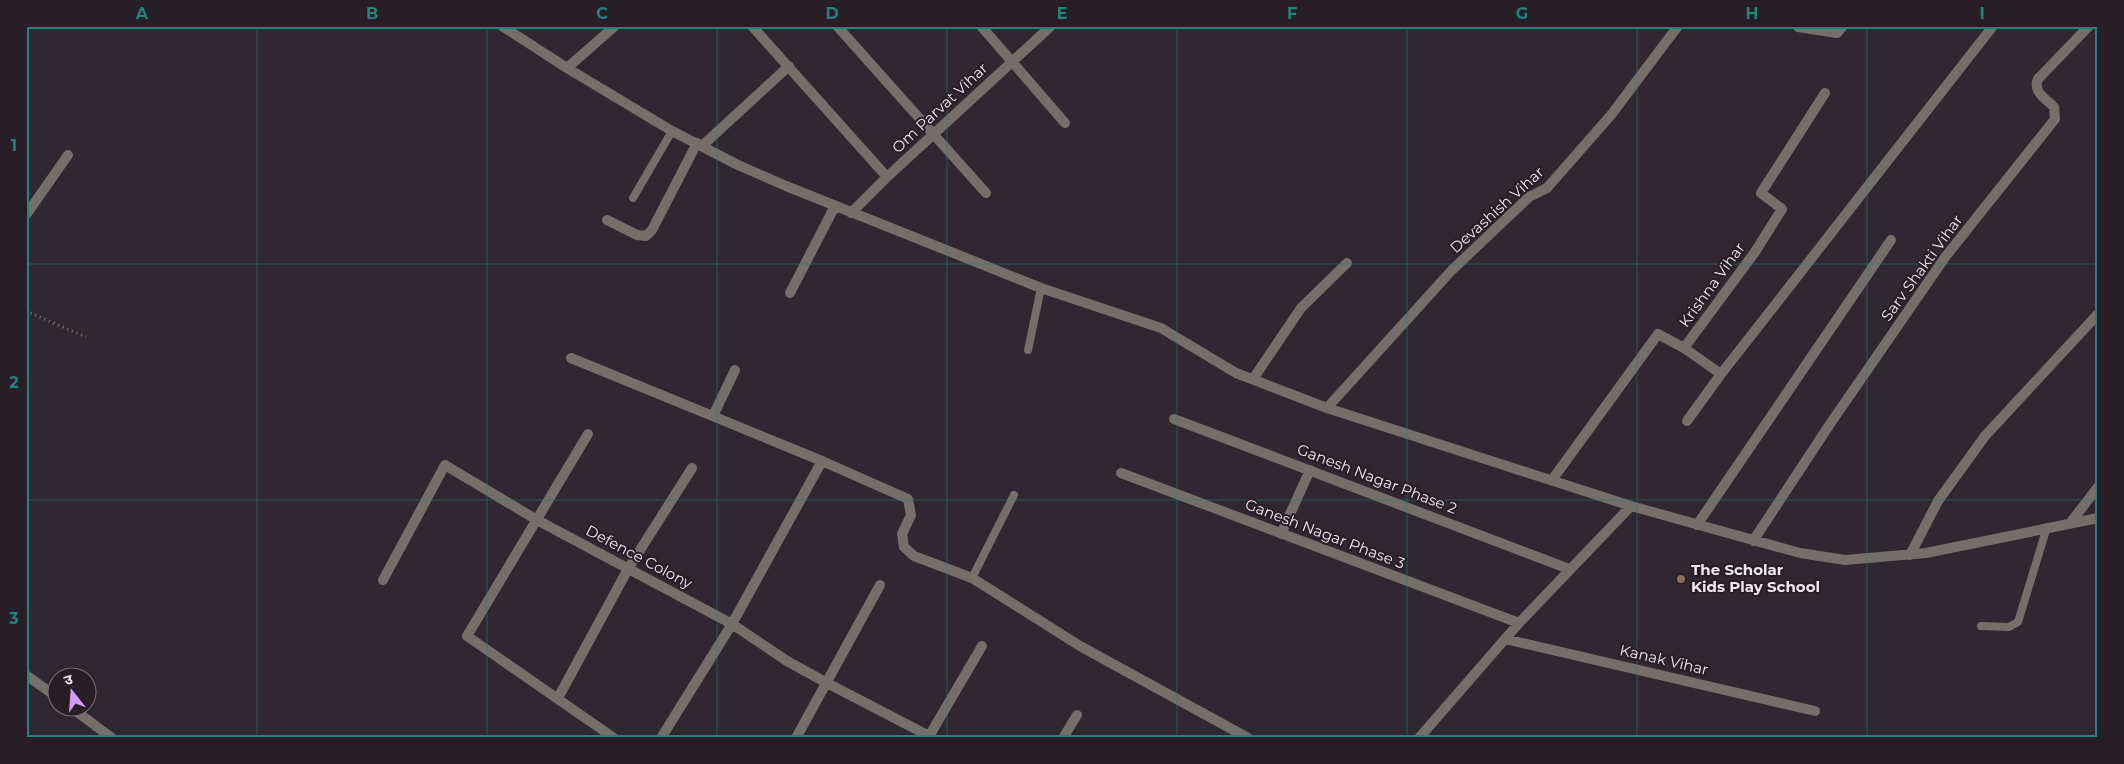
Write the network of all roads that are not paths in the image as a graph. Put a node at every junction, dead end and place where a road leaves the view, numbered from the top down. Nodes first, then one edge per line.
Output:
1 (502, 26) edge
2 (615, 26) edge
3 (752, 26) edge
4 (837, 26) edge
5 (981, 26) edge
6 (1051, 26) edge
7 (1678, 26) edge
8 (1843, 26) edge
9 (1992, 26) edge
10 (2089, 26) edge
11 (1798, 28) dead end
12 (1013, 62) junction
13 (789, 66) junction
14 (567, 68) junction
15 (1825, 93) dead end
16 (1065, 123) dead end
17 (672, 130) junction
18 (934, 136) junction
19 (700, 144) junction
20 (68, 155) dead end
21 (887, 177) junction
22 (986, 193) dead end
23 (633, 198) dead end
24 (835, 206) junction
25 (851, 213) junction
26 (26, 215) edge
27 (607, 220) dead end
28 (1891, 240) dead end
29 (1347, 263) dead end
30 (1041, 288) junction
31 (790, 293) dead end
32 (2098, 314) edge
33 (1684, 348) junction
34 (1028, 350) dead end
35 (571, 358) dead end
36 (735, 370) dead end
37 (1721, 374) junction
38 (1253, 380) junction
39 (1328, 408) junction
40 (713, 416) junction
41 (1174, 419) dead end
42 (1686, 421) dead end
43 (588, 434) dead end
44 (822, 461) junction
45 (692, 468) dead end
46 (1310, 470) junction
47 (1121, 473) dead end
48 (1552, 480) junction
49 (2098, 487) edge
50 (1014, 496) dead end
51 (1631, 506) junction
52 (2098, 518) edge
53 (537, 520) junction
54 (2071, 522) junction
55 (1697, 525) junction
56 (2047, 527) junction
57 (1281, 534) junction
58 (1753, 541) junction
59 (1910, 555) junction
60 (628, 569) junction
61 (1569, 569) junction
62 (972, 578) junction
63 (383, 580) dead end
64 (880, 585) dead end
65 (1520, 623) junction
66 (732, 624) junction
67 (1981, 626) dead end
68 (1506, 639) junction
69 (982, 646) dead end
70 (26, 675) edge
71 (827, 683) junction
72 (48, 691) edge
73 (558, 698) junction
74 (1815, 710) dead end
75 (1076, 715) dead end
76 (82, 716) edge
77 (930, 737) edge
78 (112, 738) edge
79 (614, 738) edge
80 (661, 738) edge
81 (796, 738) edge
82 (1063, 738) edge
83 (1248, 738) edge
84 (1419, 738) edge

1 - 14 street
2 - 14 street
3 - 13 street
4 - 18 street
5 - 12 street
6 - 12 street, Om Parvat Vihar
7 - 39 street, Devashish Vihar
8 - 11 street
9 - 37 street
10 - 58 street, Sarv Shakti Vihar
12 - 16 street
12 - 18 street, Om Parvat Vihar
13 - 19 street
13 - 21 street
14 - 17 street
15 - 33 street, Krishna Vihar
17 - 19 street
17 - 23 lane
18 - 21 street, Om Parvat Vihar
18 - 22 street
19 - 24 street
19 - 27 street
20 - 26 street
21 - 25 street, Om Parvat Vihar
24 - 25 street
24 - 31 street
25 - 30 street
28 - 55 street
29 - 38 street
30 - 34 lane
30 - 38 street
32 - 59 street
33 - 37 street
33 - 48 street, Krishna Vihar
35 - 40 street
36 - 40 street
37 - 42 street
38 - 39 street
39 - 48 street
40 - 44 street
41 - 46 street, Ganesh Nagar Phase 2
43 - 53 street
44 - 62 street
44 - 66 street
45 - 60 street
46 - 57 street
46 - 61 street, Ganesh Nagar Phase 2
47 - 57 street, Ganesh Nagar Phase 3
48 - 51 street
49 - 54 street
50 - 62 lane
51 - 55 street
51 - 61 street
52 - 54 street
53 - 60 street, Defence Colony
53 - 63 street, Defence Colony
53 - 73 street
54 - 56 street
55 - 58 street
56 - 59 street
56 - 67 lane
57 - 65 street, Ganesh Nagar Phase 3
58 - 59 street
60 - 66 street, Defence Colony
60 - 73 street
61 - 65 street
62 - 83 street
64 - 71 street
65 - 68 street
66 - 71 street, Defence Colony
66 - 80 street
68 - 74 street, Kanak Vihar
68 - 84 street
69 - 77 street
70 - 72 street
71 - 77 street, Defence Colony
71 - 81 street
73 - 79 street
75 - 82 street
76 - 78 street

